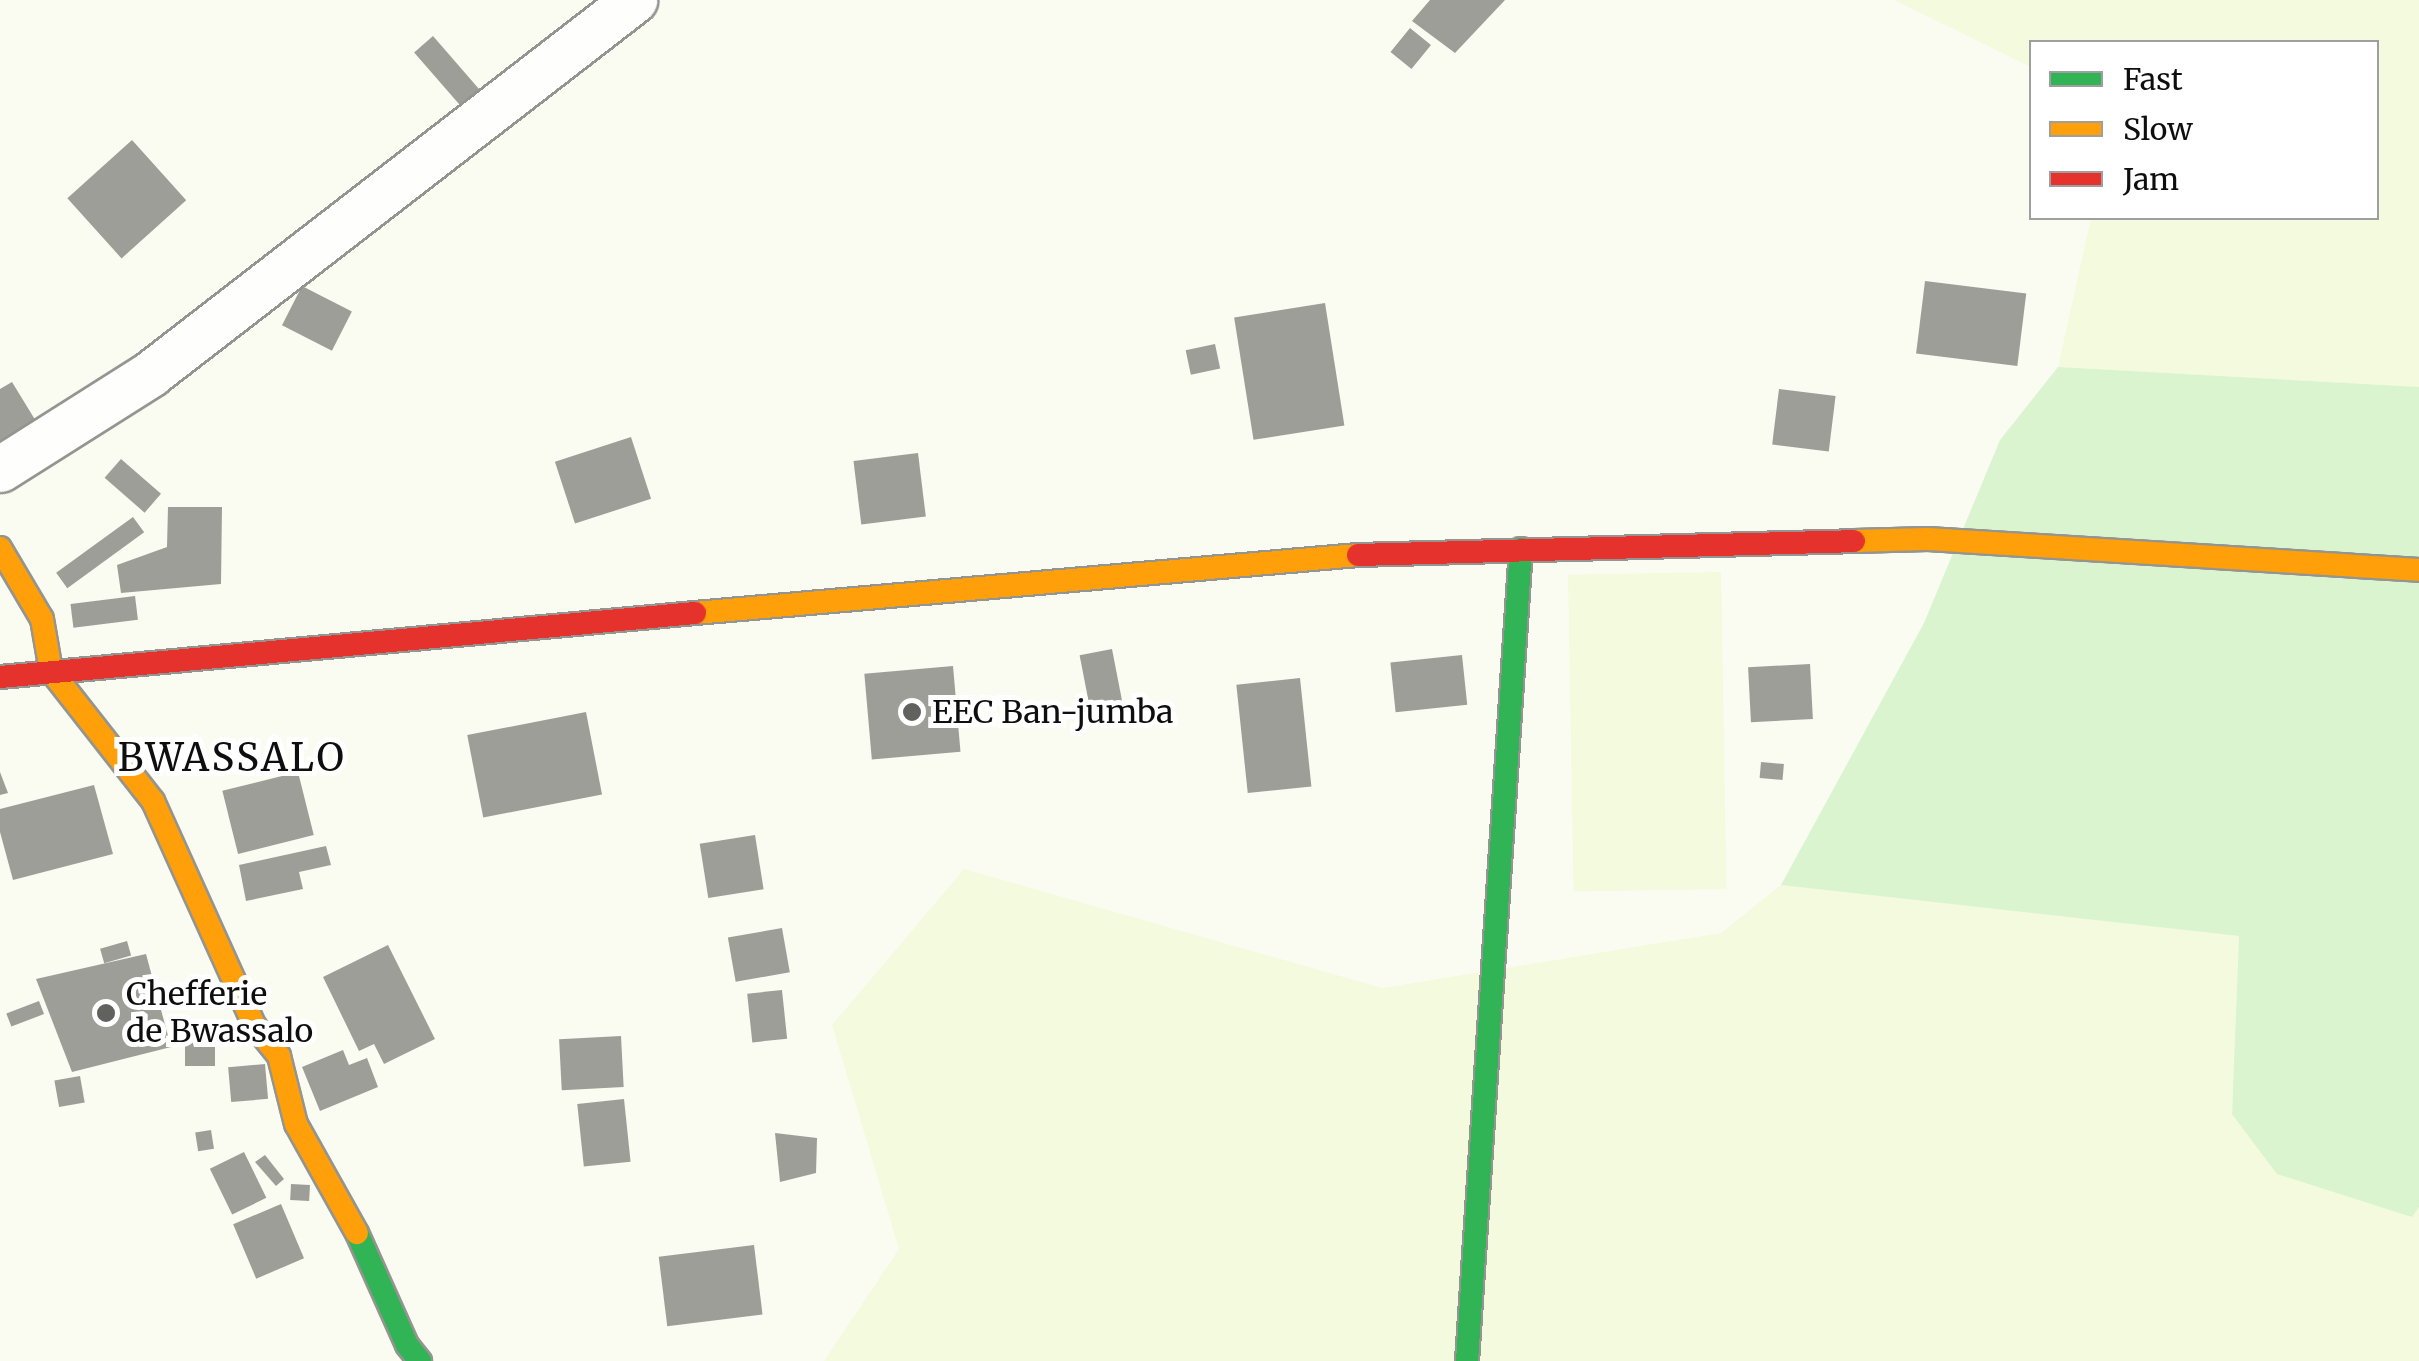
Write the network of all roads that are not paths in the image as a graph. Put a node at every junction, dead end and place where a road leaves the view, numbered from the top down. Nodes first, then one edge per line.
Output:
1 (634, 0) edge
2 (0, 469) edge
3 (0, 548) edge
4 (1522, 549) junction
5 (2419, 570) edge
6 (51, 671) junction
7 (0, 677) edge
8 (420, 1361) edge
9 (1467, 1361) edge

1 - 2 street
3 - 6 main road
4 - 5 main road
4 - 6 main road
4 - 9 main road
6 - 7 main road
6 - 8 main road

